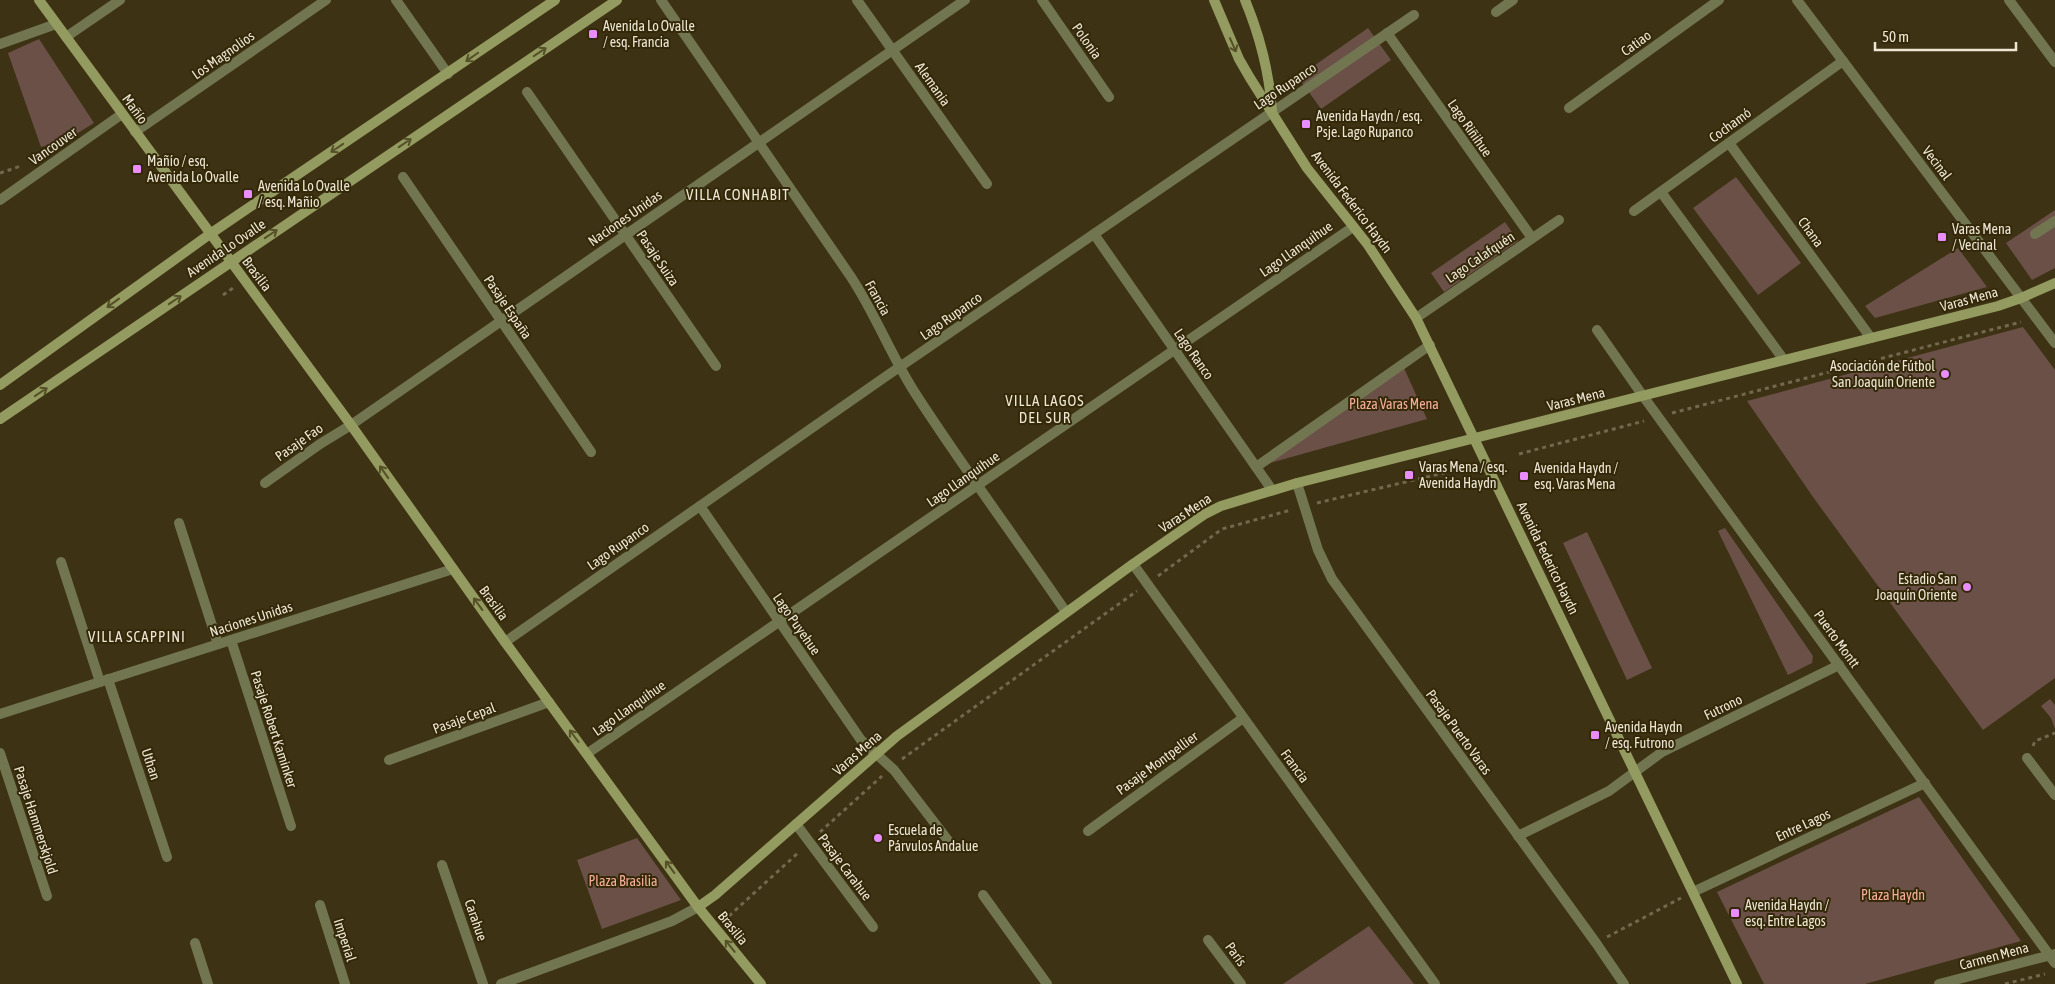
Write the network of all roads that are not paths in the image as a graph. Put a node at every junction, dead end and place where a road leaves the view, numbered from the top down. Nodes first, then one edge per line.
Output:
1 (39, 0) edge
2 (120, 0) edge
3 (326, 0) edge
4 (396, 0) edge
5 (556, 0) edge
6 (617, 0) edge
7 (661, 0) edge
8 (857, 0) edge
9 (965, 0) edge
10 (1042, 0) edge
11 (1214, 0) edge
12 (1245, 0) edge
13 (1513, 0) edge
14 (1719, 0) edge
15 (1797, 0) edge
16 (2009, 0) edge
17 (1496, 12) dead end
18 (1414, 15) dead end
19 (56, 24) junction
20 (1387, 33) junction
21 (66, 38) junction
22 (0, 44) edge
23 (892, 50) junction
24 (1843, 61) junction
25 (2055, 62) edge
26 (448, 74) junction
27 (527, 92) dead end
28 (1109, 97) dead end
29 (1569, 108) dead end
30 (1272, 111) junction
31 (122, 114) junction
32 (135, 132) junction
33 (758, 142) junction
34 (1729, 144) junction
35 (403, 177) dead end
36 (987, 184) dead end
37 (1661, 192) junction
38 (0, 200) edge
39 (1634, 212) dead end
40 (1559, 220) dead end
41 (2055, 221) edge
42 (1353, 226) junction
43 (210, 234) junction
44 (625, 234) junction
45 (1094, 234) junction
46 (2035, 234) dead end
47 (1532, 238) junction
48 (231, 262) junction
49 (2055, 283) edge
50 (2021, 298) junction
51 (1416, 318) junction
52 (501, 321) junction
53 (1597, 330) dead end
54 (1871, 338) junction
55 (2055, 344) edge
56 (1430, 345) junction
57 (1174, 350) junction
58 (1784, 360) junction
59 (716, 366) dead end
60 (900, 367) junction
61 (0, 385) edge
62 (1643, 396) junction
63 (0, 419) edge
64 (351, 425) junction
65 (1475, 439) junction
66 (591, 452) dead end
67 (1256, 467) junction
68 (265, 483) dead end
69 (1297, 483) junction
70 (978, 485) junction
71 (1272, 490) junction
72 (700, 506) junction
73 (179, 523) dead end
74 (61, 562) dead end
75 (1133, 564) junction
76 (453, 568) junction
77 (1066, 612) junction
78 (779, 622) junction
79 (231, 640) junction
80 (505, 642) junction
81 (218, 644) junction
82 (1839, 665) junction
83 (104, 681) junction
84 (549, 702) junction
85 (0, 714) edge
86 (1244, 718) junction
87 (0, 753) edge
88 (588, 753) junction
89 (876, 753) junction
90 (2027, 758) road end
91 (389, 760) dead end
92 (1636, 772) junction
93 (1924, 783) junction
94 (2055, 795) edge
95 (796, 824) junction
96 (292, 826) dead end
97 (1088, 831) dead end
98 (1518, 836) junction
99 (953, 847) dead end
100 (167, 857) dead end
101 (442, 865) dead end
102 (1693, 892) junction
103 (983, 894) dead end
104 (47, 896) dead end
105 (320, 905) dead end
106 (698, 907) junction
107 (873, 927) dead end
108 (1208, 940) dead end
109 (195, 943) dead end
110 (2053, 957) edge
111 (208, 984) edge
112 (345, 984) edge
113 (483, 984) edge
114 (501, 984) edge
115 (761, 984) edge
116 (1048, 984) edge
117 (1241, 984) edge
118 (1435, 984) edge
119 (1624, 984) edge
120 (1737, 984) edge
121 (1940, 984) edge

1 - 19 street, Mañío
2 - 21 street
3 - 32 street, Los Magnolios
4 - 26 street
5 -> 26 street, Avenida Lo Ovalle
48 -> 6 street, Avenida Lo Ovalle
7 - 33 street, Francia
8 - 23 street, Alemania
9 - 23 street, Naciones Unidas
10 - 28 street, Polonia
11 -> 30 street, Avenida Federico Haydn
12 - 30 street, Avenida Federico Haydn
13 - 17 street
14 - 29 street, Catiao
15 - 24 street, Vecinal
16 - 25 street
18 - 20 street, Lago Rupanco
19 - 21 street, Mañío
19 - 22 street
20 - 30 street, Lago Rupanco
20 - 47 street, Lago Riñihue
21 - 31 street, Mañío
23 - 33 street, Naciones Unidas
23 - 36 street, Alemania
24 - 34 street, Cochamó
24 - 50 street, Vecinal
26 -> 43 street, Avenida Lo Ovalle
27 - 44 street, Pasaje Suiza
30 - 42 street, Avenida Federico Haydn
30 - 45 street, Lago Rupanco
31 - 32 street, Mañío
31 - 38 street, Vancouver
32 - 43 street, Mañío
33 - 44 street, Naciones Unidas
33 - 60 street, Francia
34 - 37 street, Cochamó
34 - 54 street, Chana
35 - 52 street, Pasaje España
37 - 39 street, Cochamó
37 - 58 street
40 - 47 street, Lago Calafquén
41 - 46 street
42 - 51 street, Avenida Federico Haydn
42 - 57 street, Lago Llanquihue
43 - 48 street, Brasilia
43 -> 61 street, Avenida Lo Ovalle
44 - 52 street, Naciones Unidas
44 - 59 street, Pasaje Suiza
45 - 57 street, Lago Ranco
45 - 60 street, Lago Rupanco
47 - 51 street, Lago Calafquén
63 -> 48 street, Avenida Lo Ovalle
48 - 64 street, Brasilia
49 - 50 street, Varas Mena
50 - 54 street, Varas Mena
50 - 55 street, Vecinal
51 - 56 street, Avenida Federico Haydn
52 - 64 street, Naciones Unidas
52 - 66 street, Pasaje España
53 - 62 street, Puerto Montt
54 - 58 street, Varas Mena
56 - 65 street, Avenida Federico Haydn
56 - 67 street
57 - 67 street, Lago Ranco
57 - 70 street, Lago Llanquihue
58 - 62 street, Varas Mena
60 - 70 street, Francia
60 - 72 street, Lago Rupanco
62 - 65 street, Varas Mena
62 - 82 street, Puerto Montt
64 - 68 street, Pasaje Fao
76 -> 64 street, Brasilia
65 - 69 street, Varas Mena
65 - 92 street, Avenida Federico Haydn
67 - 71 street, Lago Ranco
69 - 71 street, Varas Mena
69 - 98 street, Pasaje Puerto Varas
70 - 77 street, Francia
70 - 78 street, Lago Llanquihue
71 - 75 street, Varas Mena
72 - 78 street, Lago Puyehue
72 - 80 street, Lago Rupanco
73 - 81 street
74 - 83 street, Uthan
75 - 77 street, Varas Mena
75 - 86 street, Francia
76 - 79 street, Naciones Unidas
80 -> 76 street, Brasilia
77 - 89 street, Varas Mena
78 - 88 street, Lago Llanquihue
78 - 89 street, Lago Puyehue
79 - 81 street, Naciones Unidas
79 - 96 street, Pasaje Robert Kaminker
80 - 84 street, Brasilia
81 - 83 street, Naciones Unidas
82 - 92 street, Futrono
82 - 93 street, Puerto Montt
83 - 85 street, Naciones Unidas
83 - 100 street, Uthan
88 -> 84 street, Brasilia
84 - 91 street, Pasaje Cepal
86 - 97 street, Pasaje Montpellier
86 - 118 street, Francia
87 - 104 street, Pasaje Hammerskjold
106 -> 88 street, Brasilia
89 - 95 street, Varas Mena
89 - 99 street, Lago Puyehue
90 - 94 street
92 - 98 street, Futrono
92 - 102 street, Avenida Federico Haydn
93 - 102 street, Entre Lagos
93 - 110 street, Puerto Montt
95 - 106 street, Varas Mena
95 - 107 street, Pasaje Carahue
98 - 119 street, Pasaje Puerto Varas
101 - 113 street, Carahue
102 - 120 street, Avenida Federico Haydn
103 - 116 street
105 - 112 street, Imperial
106 - 114 street, Varas Mena
115 -> 106 street, Brasilia
108 - 117 street, París
109 - 111 street
110 - 121 street, Carmen Mena

